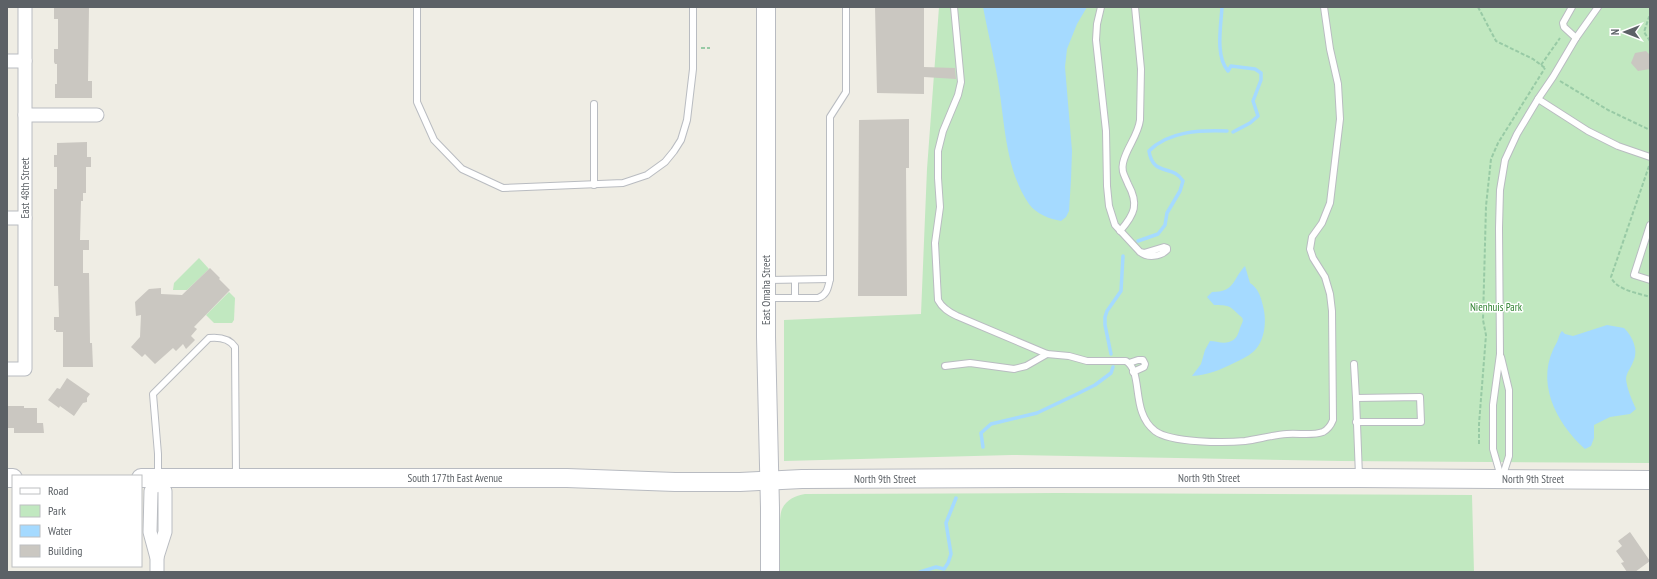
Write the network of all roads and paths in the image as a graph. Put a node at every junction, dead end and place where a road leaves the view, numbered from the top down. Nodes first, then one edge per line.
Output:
1 (26, 7) edge
2 (417, 7) edge
3 (693, 7) edge
4 (766, 7) edge
5 (846, 7) edge
6 (954, 7) edge
7 (1101, 7) edge
8 (1135, 7) edge
9 (1324, 7) edge
10 (1478, 7) edge
11 (1572, 7) edge
12 (1598, 7) edge
13 (1650, 18) edge
14 (1560, 38) dead end
15 (1576, 38) junction
16 (1650, 41) edge
17 (7, 61) edge
18 (26, 61) junction
19 (1542, 65) junction
20 (1547, 69) dead end
21 (1559, 81) dead end
22 (1538, 99) junction
23 (594, 104) dead end
24 (25, 115) junction
25 (97, 115) dead end
26 (1650, 130) edge
27 (1650, 157) edge
28 (1649, 164) edge
29 (594, 185) junction
30 (7, 218) edge
31 (25, 218) junction
32 (1650, 225) edge
33 (1120, 231) junction
34 (1140, 252) dead end
35 (830, 279) junction
36 (765, 280) junction
37 (795, 280) junction
38 (1650, 280) edge
39 (1650, 297) edge
40 (765, 298) junction
41 (795, 298) junction
42 (1047, 354) junction
43 (1500, 354) junction
44 (1129, 363) junction
45 (1354, 364) dead end
46 (945, 366) dead end
47 (7, 369) edge
48 (1134, 372) junction
49 (1356, 398) junction
50 (1356, 422) junction
51 (149, 478) edge
52 (236, 478) junction
53 (1359, 478) junction
54 (1502, 479) junction
55 (1650, 480) edge
56 (769, 481) junction
57 (151, 521) junction
58 (165, 521) junction
59 (157, 558) junction
60 (157, 572) edge
61 (770, 572) edge

1 - 18 street, East 48th Street
2 - 29 lane
3 - 29 lane
4 - 36 street, East Omaha Street
5 - 35 lane
6 - 42 lane
7 - 33 lane
8 - 33 lane
9 - 48 lane
10 - 19 path
11 - 15 lane
12 - 15 lane
13 - 16 path
14 - 19 path
15 - 22 lane
17 - 18 street
18 - 24 street, East 48th Street
19 - 20 path
21 - 26 path
22 - 27 lane
22 - 43 lane
23 - 29 lane
24 - 25 street
24 - 31 street, East 48th Street
28 - 39 path
30 - 31 street
31 - 47 street, East 48th Street
32 - 38 lane
33 - 34 lane
35 - 37 lane
35 - 41 lane
36 - 37 lane
36 - 40 street, East Omaha Street
37 - 41 lane
40 - 41 lane
40 - 56 street, East Omaha Street
42 - 44 lane
42 - 46 lane
43 - 54 lane
43 - 54 lane
44 - 48 lane
44 - 48 lane
45 - 49 lane
49 - 50 lane
49 - 50 lane
50 - 53 lane
51 - 52 street, South 177th East Avenue
51 - 52 lane
51 - 57 street
51 - 58 street
52 - 56 street, South 177th East Avenue
53 - 54 street, North 9th Street
53 - 56 street, North 9th Street
54 - 55 street, North 9th Street
56 - 61 street, East Omaha Street
57 - 58 street
57 - 59 street
58 - 59 street
59 - 60 street

